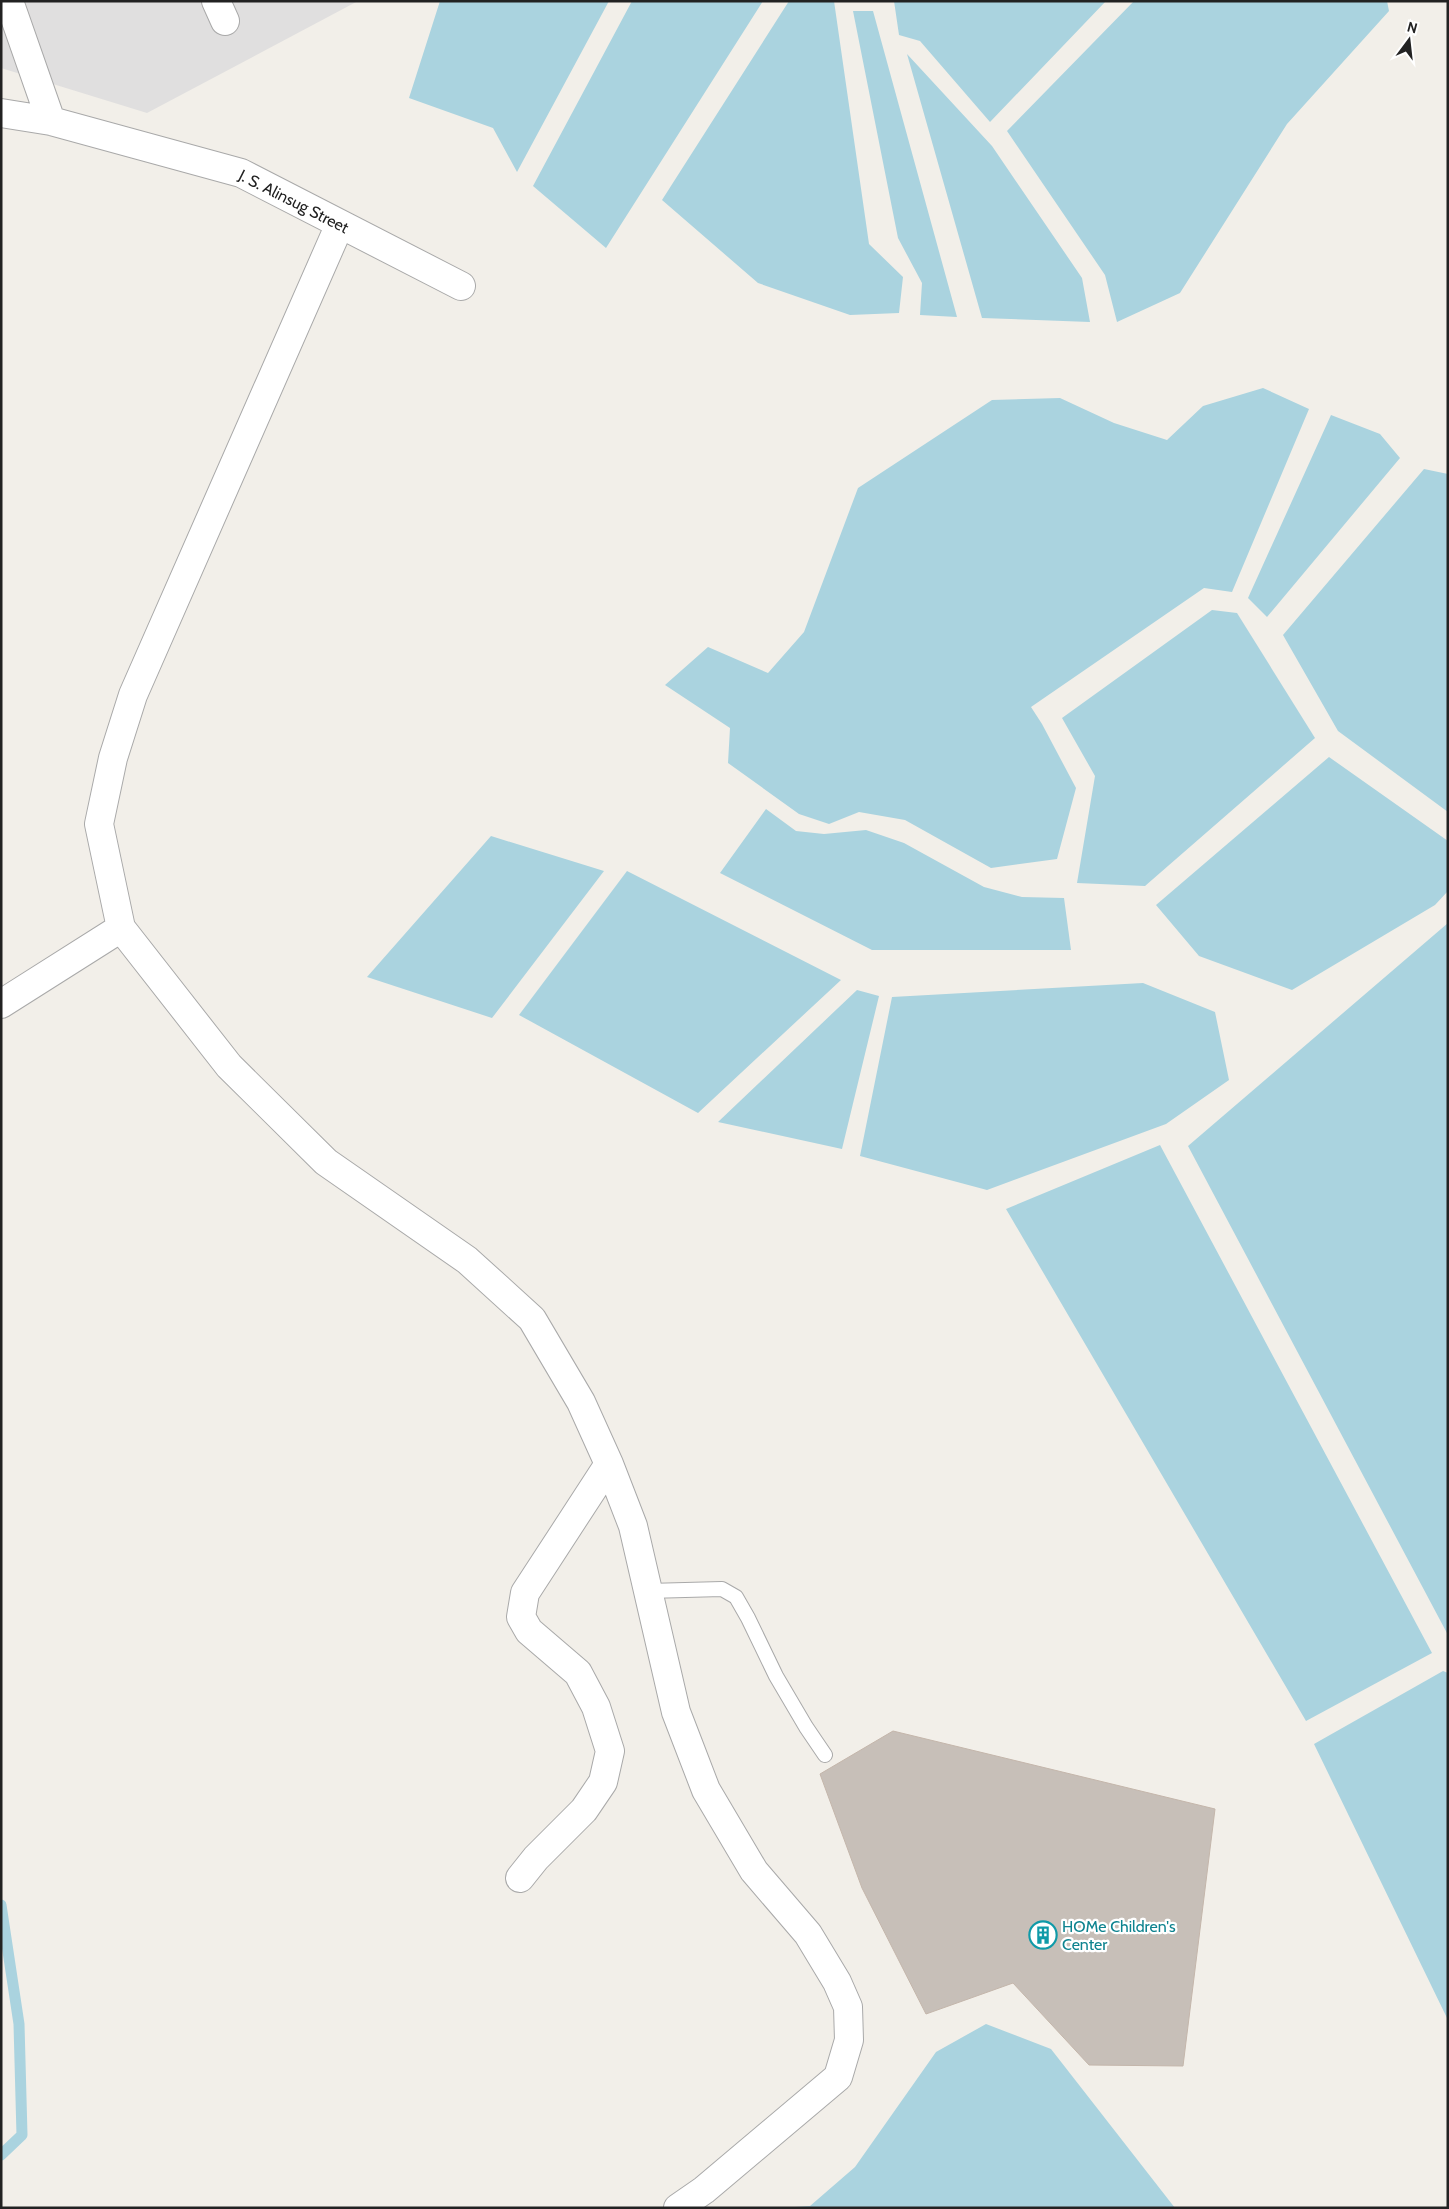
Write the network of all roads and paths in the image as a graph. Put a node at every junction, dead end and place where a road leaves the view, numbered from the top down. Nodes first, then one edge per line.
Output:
1 (8, 1) edge
2 (1, 113) edge
3 (50, 121) junction
4 (340, 224) junction
5 (461, 286) dead end
6 (121, 928) junction
7 (1, 1004) edge
8 (609, 1464) junction
9 (648, 1592) junction
10 (825, 1755) dead end
11 (520, 1878) dead end
12 (678, 2208) edge

1 - 3 street
2 - 3 street, J. S. Alinsug Street
3 - 4 street, J. S. Alinsug Street
4 - 5 street, J. S. Alinsug Street
4 - 6 street
6 - 7 street
6 - 8 street
8 - 9 street
8 - 11 street
9 - 10 lane
9 - 12 street

